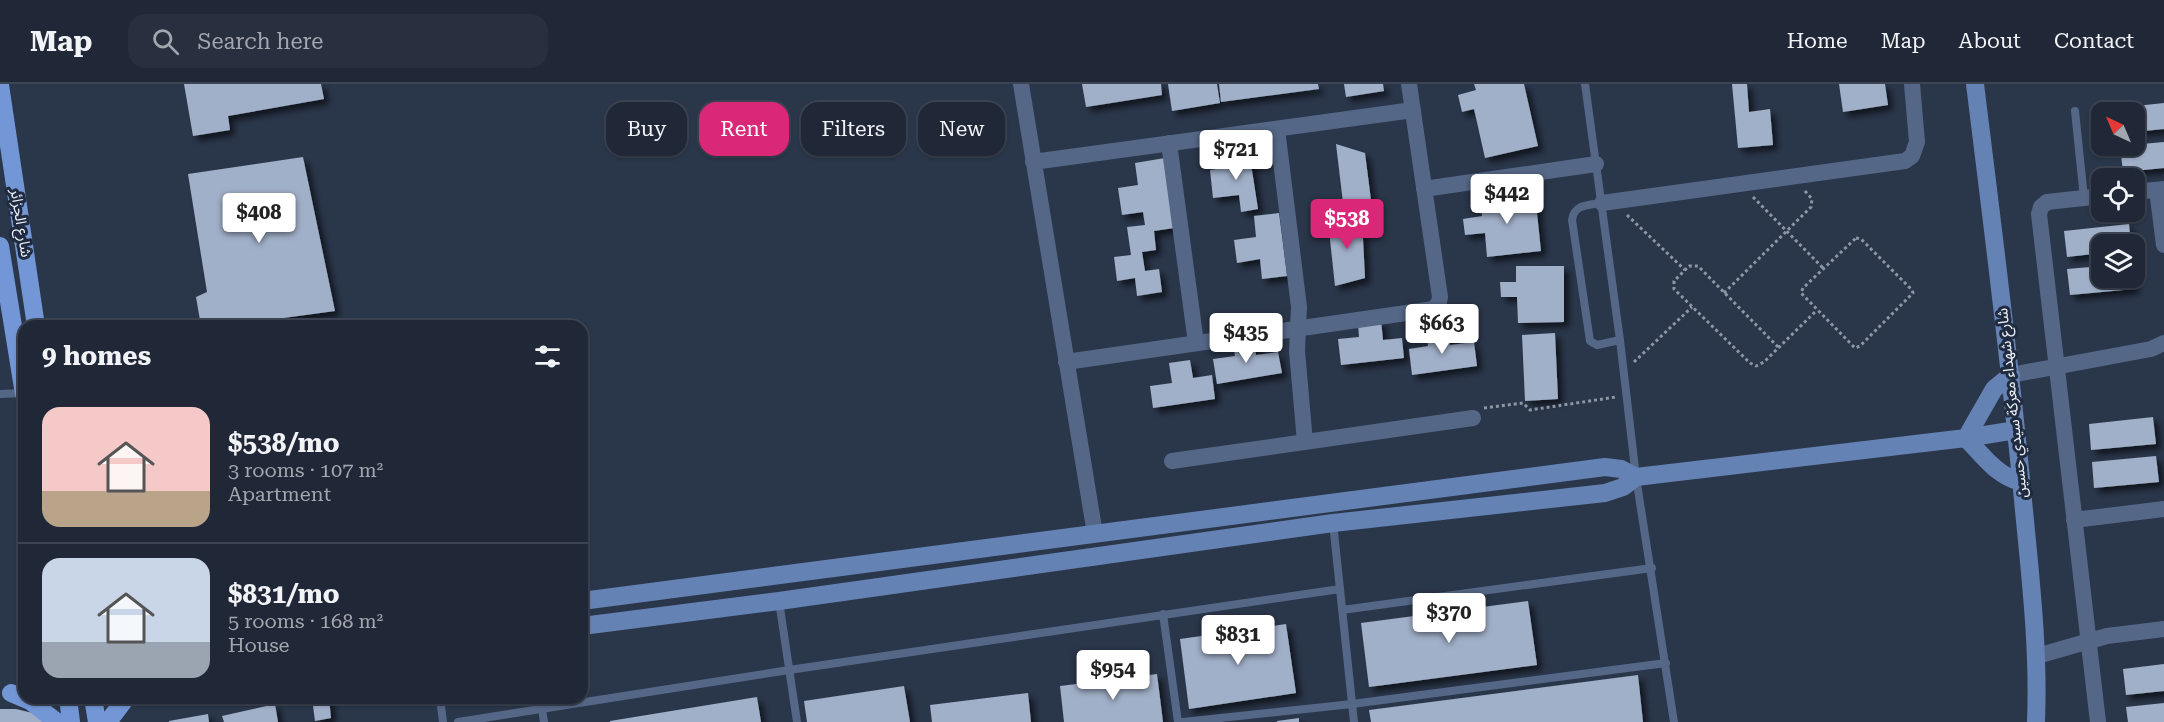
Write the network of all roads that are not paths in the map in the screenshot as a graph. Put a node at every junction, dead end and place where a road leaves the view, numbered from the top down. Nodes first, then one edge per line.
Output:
1 (1021, 84) edge
2 (1409, 84) edge
3 (1585, 84) edge
4 (1912, 84) edge
5 (1975, 84) edge
6 (0, 85) edge
7 (1413, 110) junction
8 (2075, 111) dead end
9 (1277, 129) junction
10 (1169, 143) junction
11 (1034, 162) junction
12 (1596, 164) junction
13 (1424, 189) junction
14 (2160, 190) edge
15 (2145, 191) edge
16 (2091, 197) edge
17 (2084, 198) junction
18 (1607, 202) junction
19 (2164, 245) edge
20 (0, 246) edge
21 (35, 320) edge
22 (1298, 328) junction
23 (1620, 340) junction
24 (1196, 343) junction
25 (2164, 343) edge
26 (18, 356) edge
27 (1066, 362) junction
28 (2056, 367) junction
29 (2010, 375) junction
30 (18, 393) edge
31 (0, 394) edge
32 (1473, 418) road end
33 (2016, 430) junction
34 (1966, 438) junction
35 (1305, 442) junction
36 (1172, 461) dead end
37 (1636, 477) junction
38 (2021, 482) junction
39 (2164, 509) edge
40 (2074, 520) junction
41 (1333, 524) junction
42 (1095, 534) junction
43 (1652, 568) junction
44 (1340, 589) junction
45 (588, 600) edge
46 (779, 602) junction
47 (1342, 610) junction
48 (1163, 614) junction
49 (588, 625) edge
50 (2164, 629) edge
51 (2087, 640) junction
52 (2037, 656) junction
53 (1666, 663) junction
54 (789, 670) junction
55 (588, 702) edge
56 (34, 704) edge
57 (69, 704) edge
58 (94, 704) edge
59 (122, 704) edge
60 (441, 704) edge
61 (574, 704) edge
62 (1352, 704) junction
63 (542, 709) junction
64 (57, 722) edge
65 (71, 722) edge
66 (97, 722) edge
67 (108, 722) edge
68 (443, 722) edge
69 (458, 722) edge
70 (544, 722) edge
71 (797, 722) edge
72 (1178, 722) edge
73 (1184, 722) edge
74 (1354, 722) edge
75 (1674, 722) edge
76 (2036, 722) edge
77 (2097, 722) edge

1 - 11 street
2 - 7 street
3 - 12 lane
4 - 18 street
5 - 29 main road, شارع شهداء معركة سيدي حسين
6 - 21 main road, شارع الجزائر
7 - 9 street
7 - 13 street
8 - 17 lane
9 - 10 street
9 - 22 street
10 - 11 street
10 - 24 street
11 - 27 street
12 - 13 street
12 - 18 lane
13 - 22 street
14 - 15 street
14 - 19 street
16 - 17 street
17 - 28 street
18 - 23 lane
18 - 23 lane
20 - 26 main road, شارع الجزائر
22 - 24 street
22 - 35 street
23 - 37 lane
24 - 27 street
25 - 28 street
27 - 42 street
28 - 29 street
28 - 40 street
29 - 33 main road, شارع شهداء معركة سيدي حسين
29 - 34 main road
30 - 31 lane
32 - 35 street
33 - 34 main road
33 - 38 main road, شارع شهداء معركة سيدي حسين
34 - 37 main road
34 - 38 main road
35 - 36 street
37 - 41 main road
37 - 42 main road
37 - 43 lane
38 - 52 main road, شارع شهداء معركة سيدي حسين
39 - 40 street
40 - 51 street
41 - 44 lane
41 - 46 main road
42 - 45 main road
43 - 47 lane
43 - 53 lane
44 - 47 lane
44 - 48 lane
46 - 49 main road
46 - 54 lane
47 - 62 lane
48 - 54 lane
48 - 72 lane
50 - 51 street
51 - 52 street
51 - 77 street
52 - 76 main road, شارع شهداء معركة سيدي حسين
53 - 62 lane
53 - 75 lane
54 - 55 lane
54 - 71 lane
56 - 64 main road
57 - 65 main road
58 - 66 main road
59 - 67 main road
60 - 68 lane
61 - 63 lane
62 - 73 lane
62 - 74 lane
63 - 69 lane
63 - 70 lane

